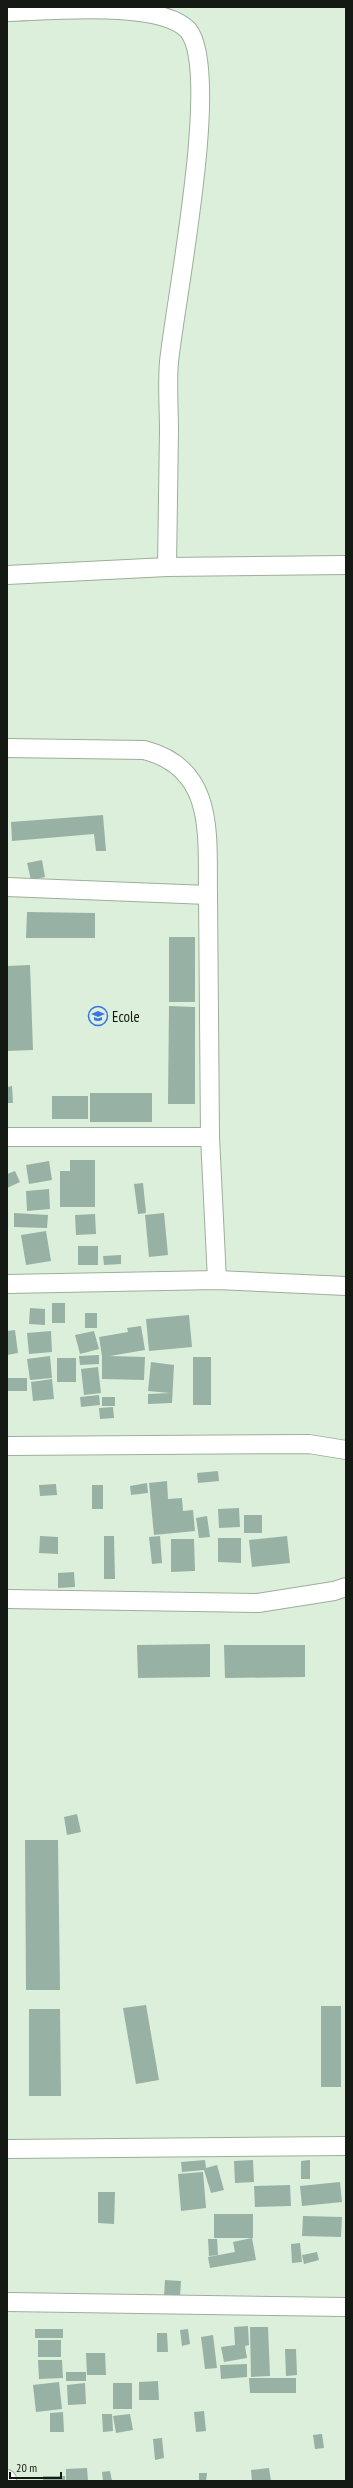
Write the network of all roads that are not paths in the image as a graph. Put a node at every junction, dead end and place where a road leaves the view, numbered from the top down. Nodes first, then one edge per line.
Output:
1 (7, 12) edge
2 (346, 565) edge
3 (167, 566) junction
4 (7, 575) edge
5 (7, 748) edge
6 (7, 887) edge
7 (208, 895) junction
8 (7, 1137) edge
9 (210, 1137) junction
10 (217, 1280) junction
11 (7, 1284) edge
12 (346, 1286) edge
13 (7, 1446) edge
14 (346, 1450) edge
15 (346, 1587) edge
16 (7, 1599) edge
17 (346, 2146) edge
18 (7, 2149) edge
19 (7, 2302) edge
20 (346, 2307) edge

1 - 3 street
2 - 3 street
3 - 4 street
5 - 7 street
6 - 7 street
7 - 9 street
8 - 9 street
9 - 10 street
10 - 11 street
10 - 12 street
13 - 14 street
15 - 16 street
17 - 18 street
19 - 20 street

